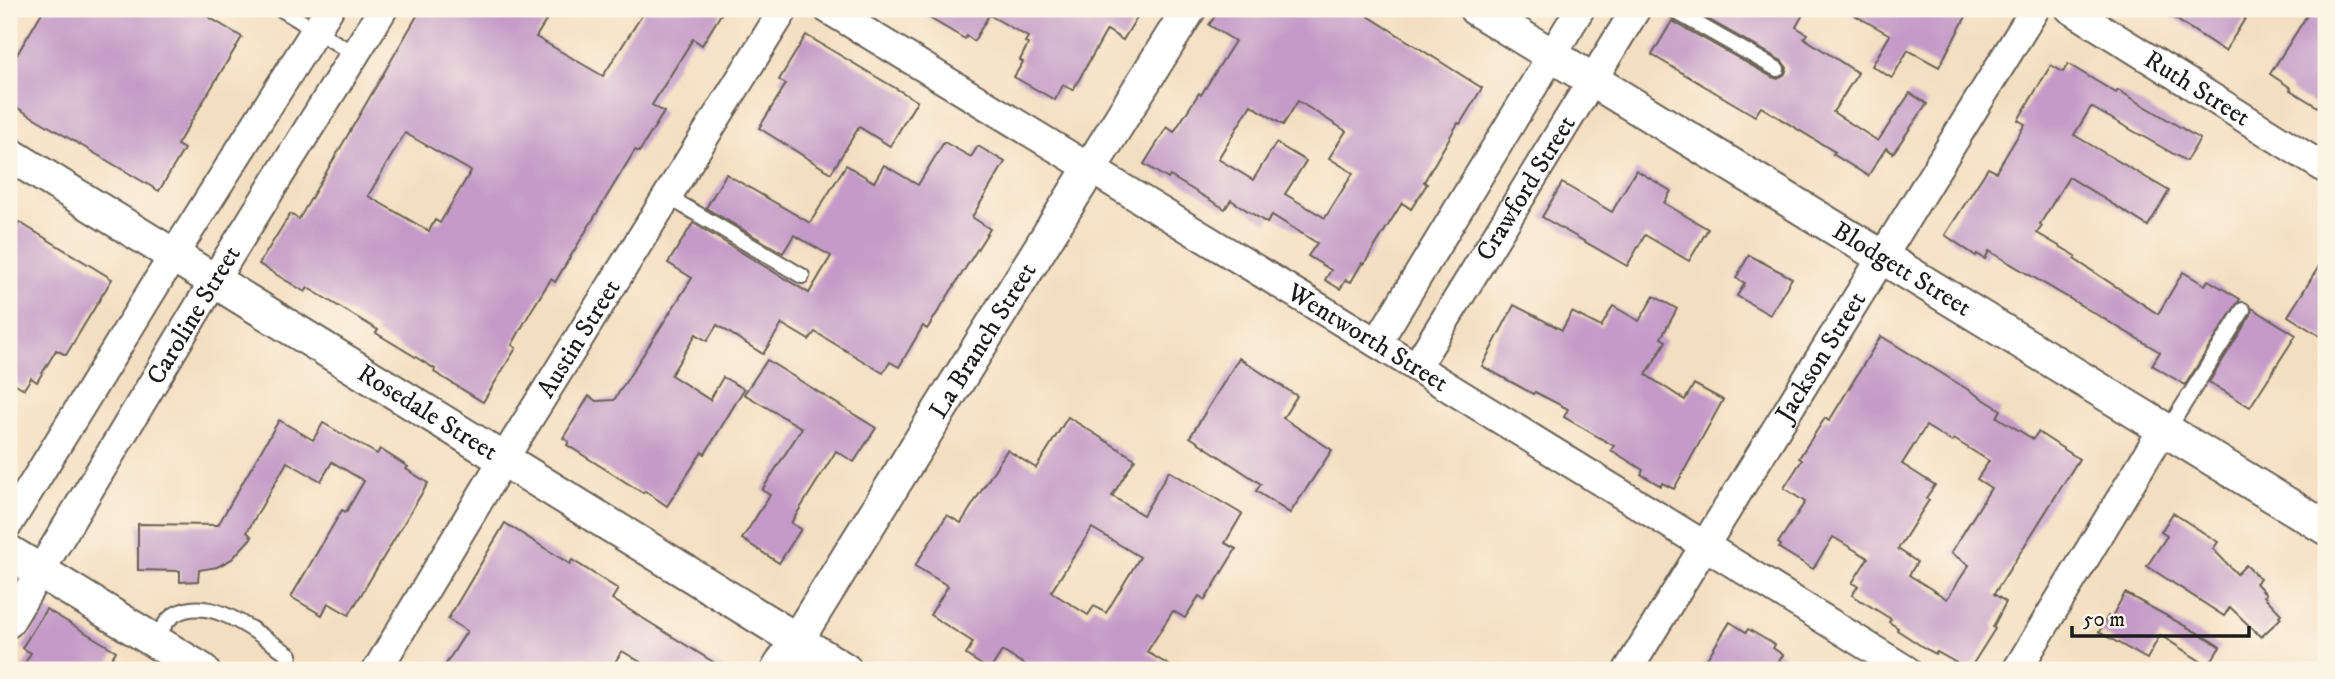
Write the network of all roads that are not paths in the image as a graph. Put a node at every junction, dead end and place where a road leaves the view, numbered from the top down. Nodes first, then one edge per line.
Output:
1 (281, 9) edge
2 (383, 9) edge
3 (784, 9) edge
4 (828, 9) edge
5 (1189, 9) edge
6 (1476, 9) edge
7 (1580, 9) edge
8 (1636, 9) edge
9 (1671, 9) edge
10 (2035, 9) edge
11 (2070, 9) edge
12 (322, 19) edge
13 (355, 54) junction
14 (1551, 56) junction
15 (1777, 69) dead end
16 (1592, 80) junction
17 (9, 154) edge
18 (2326, 169) edge
19 (1090, 170) junction
20 (667, 196) junction
21 (173, 256) junction
22 (1882, 257) junction
23 (802, 276) dead end
24 (214, 281) junction
25 (2244, 310) dead end
26 (1377, 343) junction
27 (1416, 367) junction
28 (2165, 430) junction
29 (503, 460) junction
30 (9, 523) edge
31 (2326, 528) edge
32 (1705, 546) junction
33 (9, 552) edge
34 (40, 571) junction
35 (9, 623) edge
36 (797, 640) junction
37 (154, 641) junction
38 (290, 655) dead end
39 (202, 670) edge
40 (377, 670) edge
41 (778, 670) edge
42 (845, 670) edge
43 (1628, 670) edge
44 (1906, 670) edge
45 (2017, 670) edge

1 - 12 lane
2 - 13 street, Caroline Street
3 - 20 street, Austin Street
4 - 19 street, Wentworth Street
5 - 19 street, La Branch Street
6 - 14 street, Blodgett Street
7 - 14 street, Crawford Street
8 - 16 street, Crawford Street
9 - 15 lane
10 - 22 street, Jackson Street
11 - 18 street, Ruth Street
12 - 13 lane
12 - 21 street, Caroline Street
13 - 24 street, Caroline Street
14 - 16 street, Blodgett Street
14 - 26 street, Crawford Street
16 - 22 street, Blodgett Street
16 - 27 street, Crawford Street
17 - 21 street, Rosedale Street
19 - 26 street, Wentworth Street
19 - 36 street, La Branch Street
20 - 23 lane
20 - 29 street, Austin Street
21 - 24 street, Rosedale Street
21 - 30 street, Caroline Street
22 - 28 street, Blodgett Street
22 - 32 street, Jackson Street
24 - 29 street, Rosedale Street
24 - 34 street, Caroline Street
25 - 28 lane
26 - 27 street, Wentworth Street
27 - 32 street, Wentworth Street
28 - 31 street, Blodgett Street
28 - 45 street
29 - 36 street, Rosedale Street
29 - 40 street, Austin Street
32 - 43 street, Jackson Street
32 - 44 street, Wentworth Street
33 - 34 street
34 - 35 street, Caroline Street
34 - 37 street
36 - 41 street, La Branch Street
36 - 42 street, Rosedale Street
37 - 38 lane
37 - 39 street

